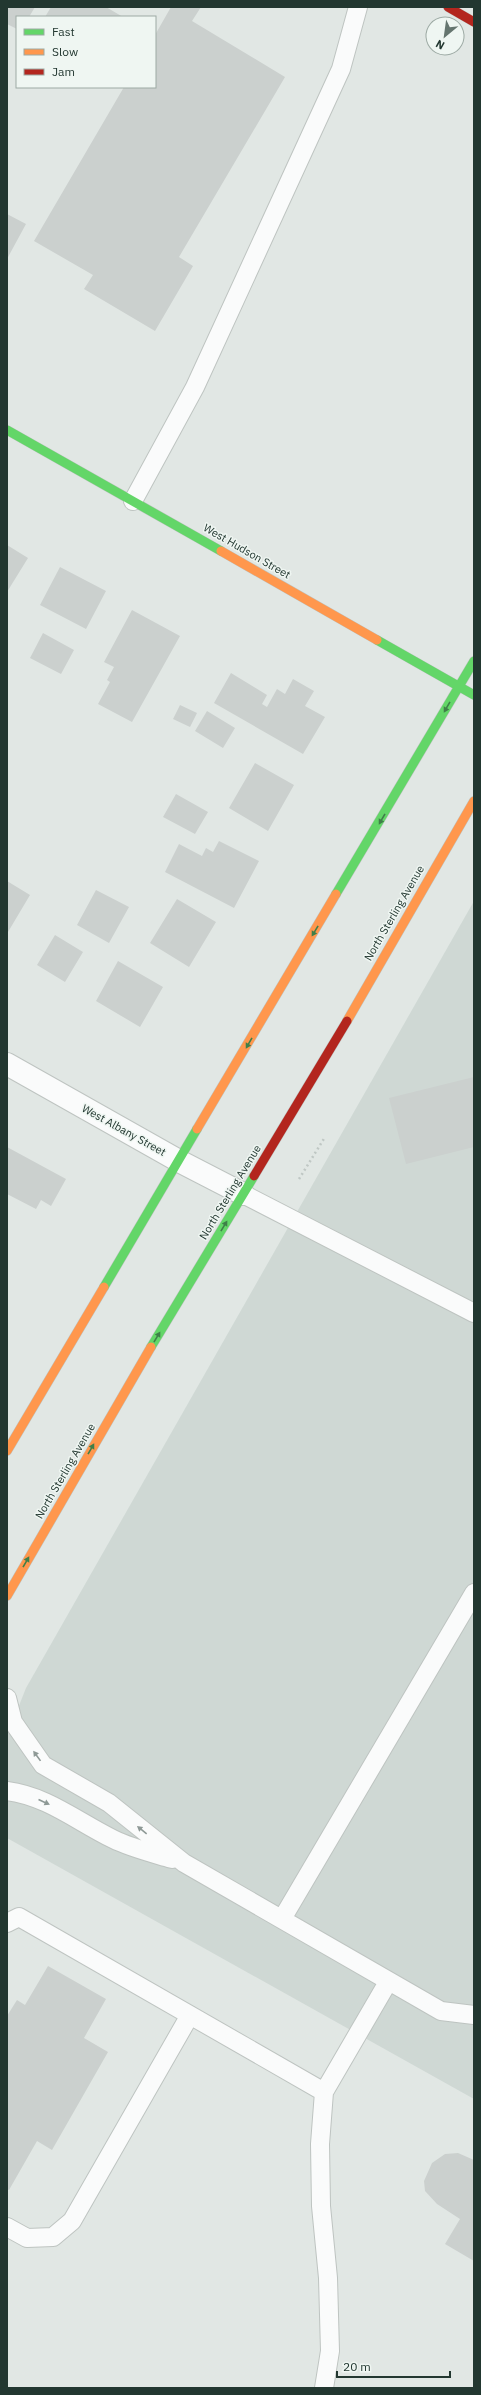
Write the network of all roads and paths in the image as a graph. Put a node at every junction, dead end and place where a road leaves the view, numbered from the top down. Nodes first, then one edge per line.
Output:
1 (358, 7) edge
2 (448, 7) edge
3 (474, 22) edge
4 (7, 430) edge
5 (133, 501) junction
6 (474, 661) edge
7 (460, 686) junction
8 (474, 695) edge
9 (474, 801) edge
10 (7, 1064) edge
11 (325, 1137) dead end
12 (179, 1161) junction
13 (299, 1179) dead end
14 (243, 1194) junction
15 (474, 1313) edge
16 (7, 1451) edge
17 (474, 1593) edge
18 (7, 1596) edge
19 (7, 1698) edge
20 (7, 1791) edge
21 (184, 1863) junction
22 (282, 1919) junction
23 (7, 1923) edge
24 (388, 1982) junction
25 (190, 2015) junction
26 (474, 2015) edge
27 (324, 2092) junction
28 (7, 2228) edge
29 (324, 2388) edge

1 - 5 lane
2 - 3 main road
4 - 5 main road, West Hudson Street
5 - 7 main road, West Hudson Street
6 - 7 main road
7 - 8 main road, West Hudson Street
7 -> 12 main road
9 - 14 main road, North Sterling Avenue
10 - 12 street, West Albany Street
11 - 13 path
12 - 14 street, West Albany Street
12 - 16 main road
14 - 15 lane
18 -> 14 main road, North Sterling Avenue
17 - 22 lane
21 -> 19 lane
20 -> 21 lane
21 - 22 lane
22 - 24 lane
23 - 25 lane
24 - 26 lane
24 - 27 lane
25 - 27 lane
25 - 28 lane
27 - 29 lane

